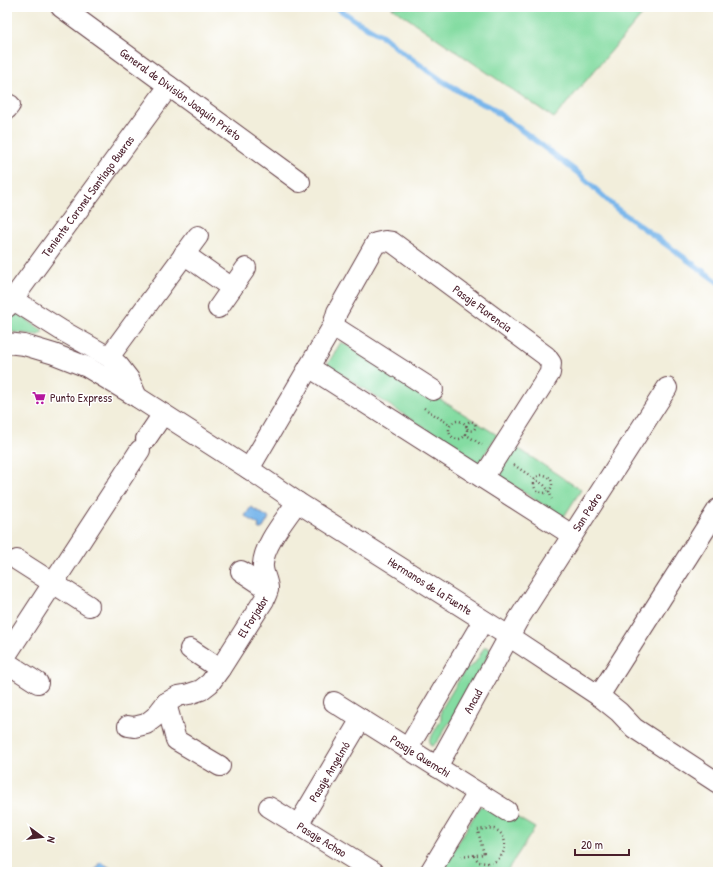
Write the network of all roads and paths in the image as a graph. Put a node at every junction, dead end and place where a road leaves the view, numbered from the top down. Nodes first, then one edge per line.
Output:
1 (61, 7) edge
2 (169, 86) junction
3 (300, 182) dead end
4 (198, 236) dead end
5 (184, 254) junction
6 (246, 268) dead end
7 (232, 288) junction
8 (9, 301) edge
9 (218, 308) dead end
10 (333, 326) junction
11 (7, 343) edge
12 (109, 357) junction
13 (309, 367) junction
14 (667, 388) dead end
15 (433, 390) dead end
16 (137, 397) junction
17 (163, 414) junction
18 (466, 434) junction
19 (485, 447) dead end
20 (509, 462) dead end
21 (249, 469) junction
22 (483, 478) junction
23 (535, 479) junction
24 (549, 491) junction
25 (297, 502) junction
26 (554, 505) dead end
27 (718, 509) edge
28 (572, 535) junction
29 (17, 560) dead end
30 (241, 571) dead end
31 (53, 583) junction
32 (268, 589) junction
33 (89, 606) dead end
34 (483, 621) junction
35 (510, 637) junction
36 (190, 649) dead end
37 (7, 654) edge
38 (7, 663) edge
39 (220, 669) junction
40 (38, 683) dead end
41 (600, 696) junction
42 (334, 702) dead end
43 (166, 703) junction
44 (361, 719) junction
45 (128, 726) dead end
46 (408, 748) junction
47 (220, 766) dead end
48 (437, 767) junction
49 (718, 783) edge
50 (478, 793) junction
51 (268, 807) dead end
52 (507, 812) dead end
53 (298, 825) junction
54 (478, 830) dead end
55 (473, 856) dead end
56 (374, 872) edge
57 (430, 872) edge

1 - 2 street, General de División Joaquín Prieto
2 - 3 street, General de División Joaquín Prieto
2 - 8 street, Teniente Coronel Santiago Bueras
4 - 5 street
5 - 7 street
5 - 12 street
6 - 7 street
7 - 9 street
8 - 12 street
10 - 13 street, Pasaje Florencia
10 - 15 street
10 - 22 street, Pasaje Florencia
11 - 16 street, Hermanos de la Fuente
12 - 16 street
13 - 21 street, Pasaje Florencia
13 - 22 street
14 - 28 street, San Pedro
16 - 17 street, Hermanos de la Fuente
17 - 21 street, Hermanos de la Fuente
17 - 31 street
18 - 18 path
18 - 19 path
20 - 23 path
21 - 25 street, Hermanos de la Fuente
22 - 28 street
23 - 24 path
23 - 24 path
23 - 24 path
24 - 26 path
25 - 32 street, El Forjador
25 - 34 street, Hermanos de la Fuente
27 - 41 street
28 - 35 street, San Pedro
29 - 31 street
30 - 32 street
31 - 33 street
31 - 37 street
32 - 39 street, El Forjador
34 - 35 street, Hermanos de la Fuente
34 - 46 street
35 - 41 street, Hermanos de la Fuente
35 - 48 street, Ancud
36 - 39 street
38 - 40 street
39 - 43 street, El Forjador
41 - 49 street, Hermanos de la Fuente
42 - 44 street, Pasaje Quemchi
43 - 45 street
43 - 47 street
44 - 46 street, Pasaje Quemchi
44 - 53 street, Pasaje Angelmó
46 - 48 street, Pasaje Quemchi
48 - 50 street, Pasaje Quemchi
50 - 52 street, Pasaje Quemchi
50 - 57 street
51 - 53 street, Pasaje Achao
53 - 56 street, Pasaje Achao
54 - 55 path

